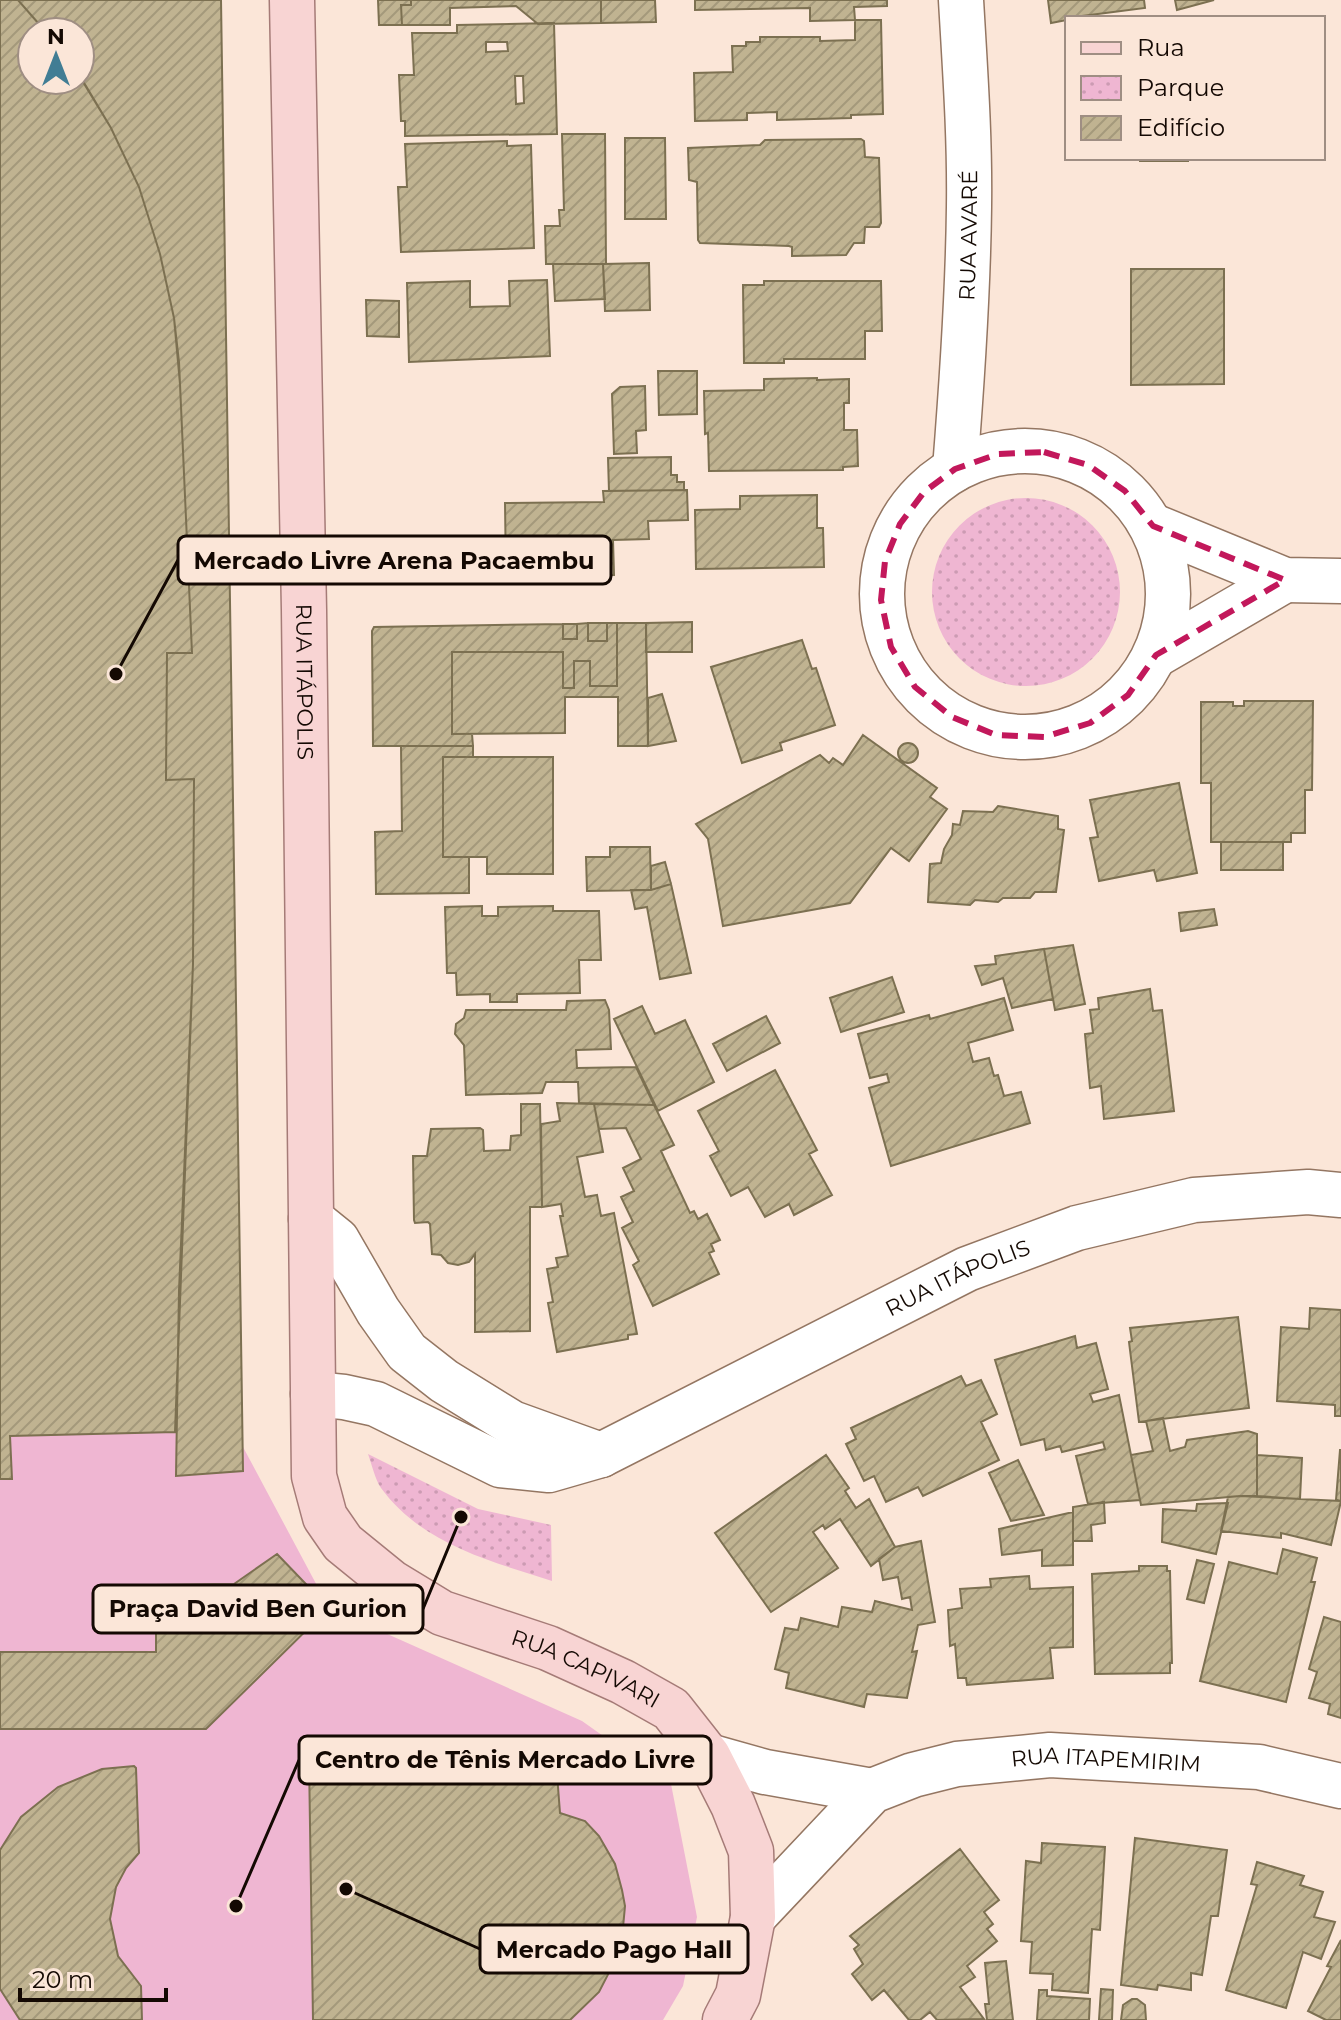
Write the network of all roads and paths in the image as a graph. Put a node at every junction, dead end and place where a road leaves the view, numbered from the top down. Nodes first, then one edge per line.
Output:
1 (292, 0) edge
2 (961, 0) edge
3 (955, 469) junction
4 (1153, 526) junction
5 (1285, 580) junction
6 (1341, 581) edge
7 (1156, 655) junction
8 (1341, 1195) edge
9 (311, 1219) junction
10 (313, 1394) junction
11 (601, 1455) junction
12 (708, 1756) junction
13 (1341, 1786) edge
14 (872, 1791) junction
15 (753, 1917) junction
16 (725, 2020) edge

1 - 9 main road, RUA ITÁPOLIS
2 - 3 street, RUA AVARÉ
3 - 4 street
3 - 7 street
4 - 5 street
4 - 7 street
5 - 6 street
5 - 7 street
8 - 11 street, RUA ITÁPOLIS
9 - 10 main road, RUA ITÁPOLIS
9 - 11 street
10 - 11 street, RUA ITÁPOLIS
10 - 12 main road, RUA CAPIVARI
12 - 14 street
12 - 15 main road, RUA CAPIVARI
13 - 14 street, RUA ITAPEMIRIM
14 - 15 street, RUA ITAPEMIRIM
15 - 16 main road, RUA CAPIVARI

